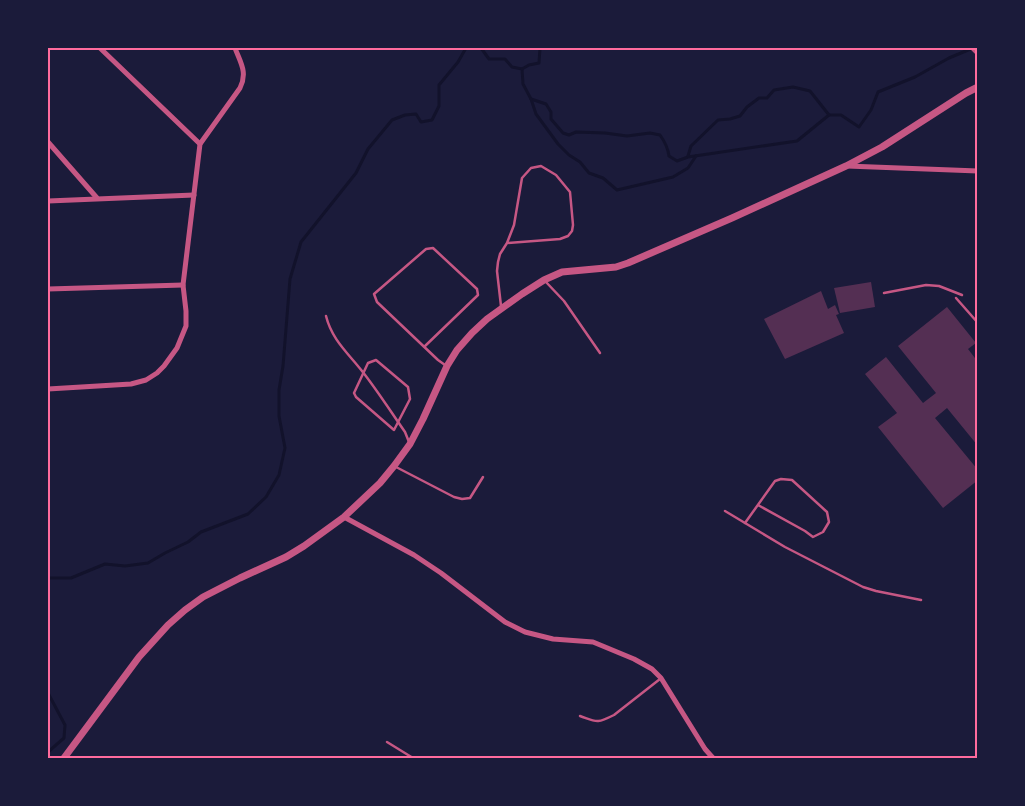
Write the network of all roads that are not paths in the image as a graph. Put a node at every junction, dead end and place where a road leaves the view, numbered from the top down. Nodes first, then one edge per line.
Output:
1 (100, 48) edge
2 (235, 48) edge
3 (972, 48) edge
4 (978, 55) edge
5 (978, 87) edge
6 (48, 142) edge
7 (200, 144) junction
8 (846, 166) junction
9 (978, 171) edge
10 (194, 195) junction
11 (97, 198) junction
12 (48, 201) edge
13 (508, 243) junction
14 (544, 280) junction
15 (183, 285) junction
16 (48, 289) edge
17 (884, 293) dead end
18 (962, 295) dead end
19 (956, 298) dead end
20 (501, 309) junction
21 (326, 316) dead end
22 (978, 323) edge
23 (424, 347) junction
24 (600, 353) dead end
25 (446, 366) junction
26 (363, 372) junction
27 (48, 389) edge
28 (398, 424) junction
29 (410, 444) junction
30 (394, 466) junction
31 (483, 477) dead end
32 (758, 504) junction
33 (724, 511) dead end
34 (344, 517) junction
35 (745, 523) junction
36 (921, 600) dead end
37 (661, 678) junction
38 (580, 716) dead end
39 (388, 742) dead end
40 (64, 758) edge
41 (413, 758) edge
42 (713, 758) edge

1 - 7 street
2 - 7 street
3 - 4 lane
5 - 8 street
6 - 11 street
7 - 10 street
8 - 9 street
8 - 14 street
10 - 11 street
10 - 15 street
11 - 12 street
13 - 13 lane
13 - 20 lane
14 - 20 street
14 - 24 lane
15 - 16 street
15 - 27 street
17 - 18 lane
19 - 22 lane
20 - 25 street
21 - 26 lane
23 - 23 lane
23 - 25 lane
25 - 29 street
26 - 28 lane
26 - 28 lane
26 - 28 lane
28 - 29 lane
29 - 30 street
30 - 31 lane
30 - 34 street
32 - 32 lane
32 - 35 lane
33 - 35 lane
34 - 37 street
34 - 40 street
35 - 36 lane
37 - 38 lane
37 - 42 street
39 - 41 lane

